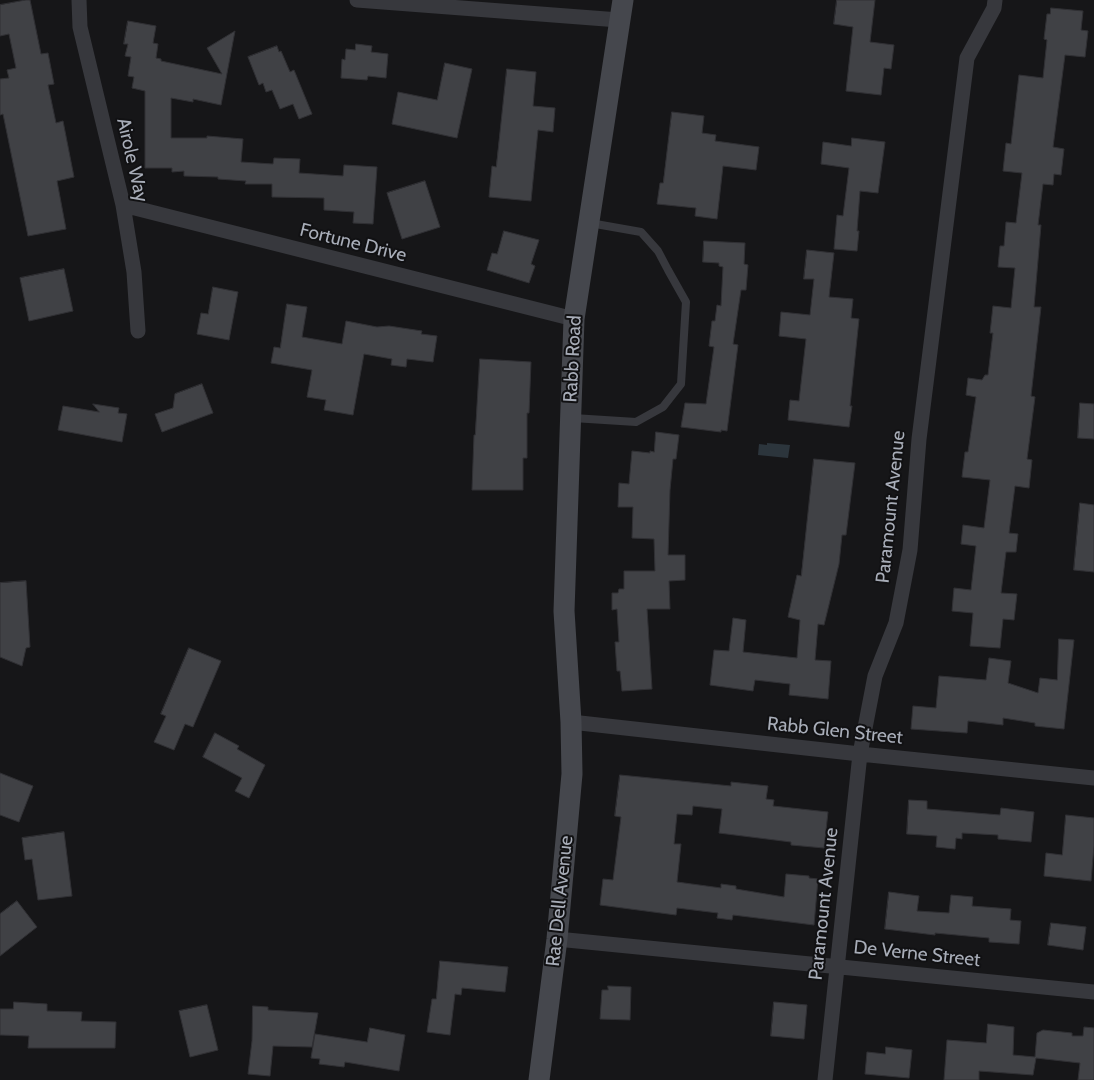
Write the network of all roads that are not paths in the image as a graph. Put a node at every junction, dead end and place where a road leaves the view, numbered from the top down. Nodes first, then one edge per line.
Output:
1 (79, 0) edge
2 (357, 0) edge
3 (995, 0) edge
4 (443, 4) edge
5 (621, 10) edge
6 (123, 205) junction
7 (589, 223) junction
8 (574, 319) junction
9 (138, 331) dead end
10 (571, 418) junction
11 (571, 722) junction
12 (860, 754) junction
13 (1094, 778) edge
14 (557, 940) junction
15 (837, 967) junction
16 (1094, 992) edge
17 (538, 1080) edge
18 (825, 1080) edge

1 - 6 street, Airole Way
2 - 4 street
3 - 12 street, Paramount Avenue
4 - 5 street
5 - 7 street, Rabb Road
6 - 8 street, Fortune Drive
6 - 9 street, Airole Way
7 - 8 street, Rabb Road
7 - 10 lane
8 - 10 street, Rabb Road
10 - 11 street, Rabb Road
11 - 12 street, Rabb Glen Street
11 - 14 street, Rae Dell Avenue
12 - 13 street, Rabb Glen Street
12 - 15 street, Paramount Avenue
14 - 15 street, De Verne Street
14 - 17 street, Rae Dell Avenue
15 - 16 street, De Verne Street
15 - 18 street, Paramount Avenue

